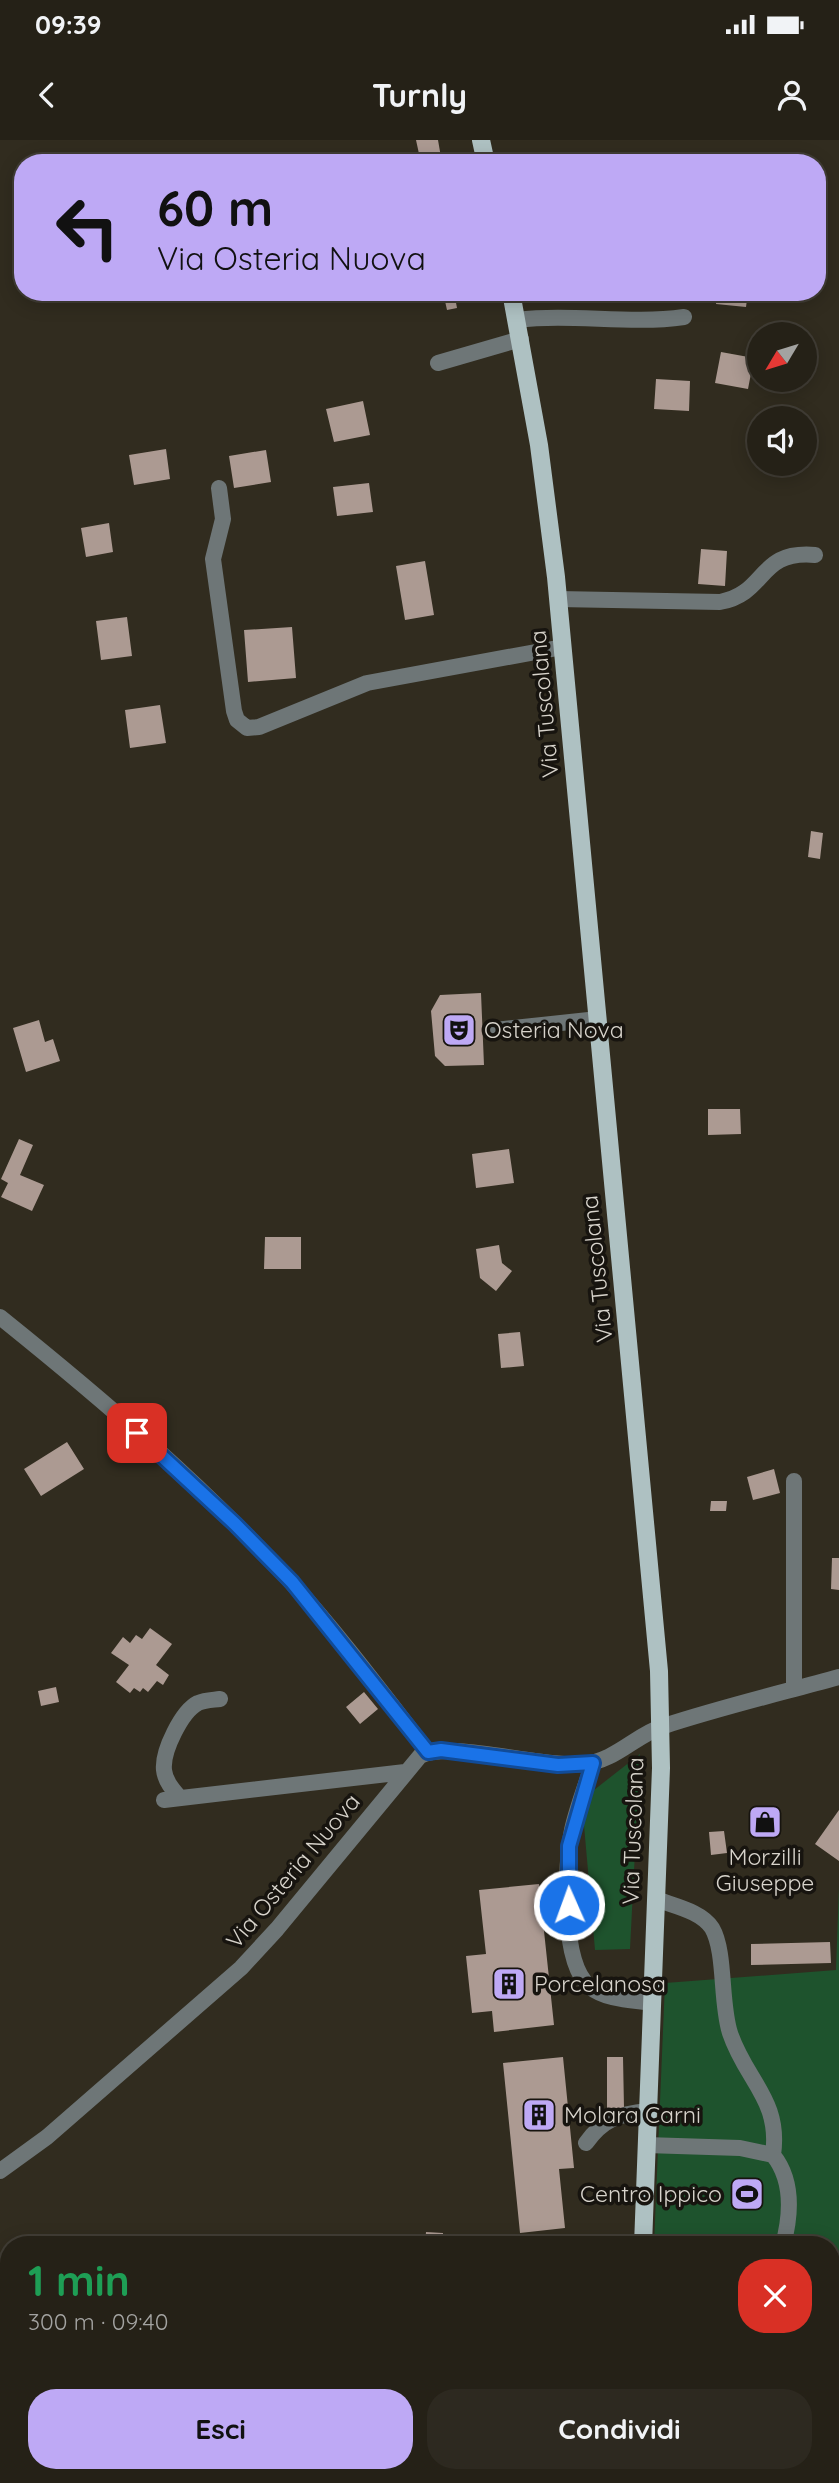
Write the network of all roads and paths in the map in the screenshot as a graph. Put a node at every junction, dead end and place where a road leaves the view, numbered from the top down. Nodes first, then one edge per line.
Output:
1 (513, 301) edge
2 (684, 317) dead end
3 (517, 320) junction
4 (521, 339) junction
5 (438, 363) dead end
6 (219, 488) dead end
7 (815, 555) dead end
8 (558, 599) junction
9 (563, 648) junction
10 (598, 1019) junction
11 (495, 1030) dead end
12 (0, 1317) edge
13 (793, 1481) dead end
14 (839, 1677) edge
15 (793, 1689) junction
16 (220, 1699) dead end
17 (661, 1727) junction
18 (428, 1752) junction
19 (593, 1763) junction
20 (405, 1772) junction
21 (656, 1899) junction
22 (652, 2003) junction
23 (648, 2111) junction
24 (586, 2143) dead end
25 (646, 2145) junction
26 (773, 2155) junction
27 (0, 2171) edge
28 (643, 2236) edge
29 (785, 2236) edge

1 - 3 main road, Via Tuscolana
2 - 3 street
3 - 4 main road, Via Tuscolana
4 - 5 street
4 - 8 main road, Via Tuscolana
6 - 9 street
7 - 8 street
8 - 9 main road, Via Tuscolana
9 - 10 main road, Via Tuscolana
10 - 11 street
10 - 17 main road, Via Tuscolana
12 - 18 street
13 - 15 street
14 - 15 street
15 - 17 street
16 - 20 street
17 - 19 street
17 - 21 main road, Via Tuscolana
18 - 19 street
18 - 20 street, Via Osteria Nuova
19 - 22 street
20 - 27 street, Via Osteria Nuova
21 - 22 main road, Via Tuscolana
21 - 26 street
22 - 23 main road, Via Tuscolana
23 - 24 street
23 - 25 main road, Via Tuscolana
25 - 26 street
25 - 28 main road, Via Tuscolana
26 - 29 street

